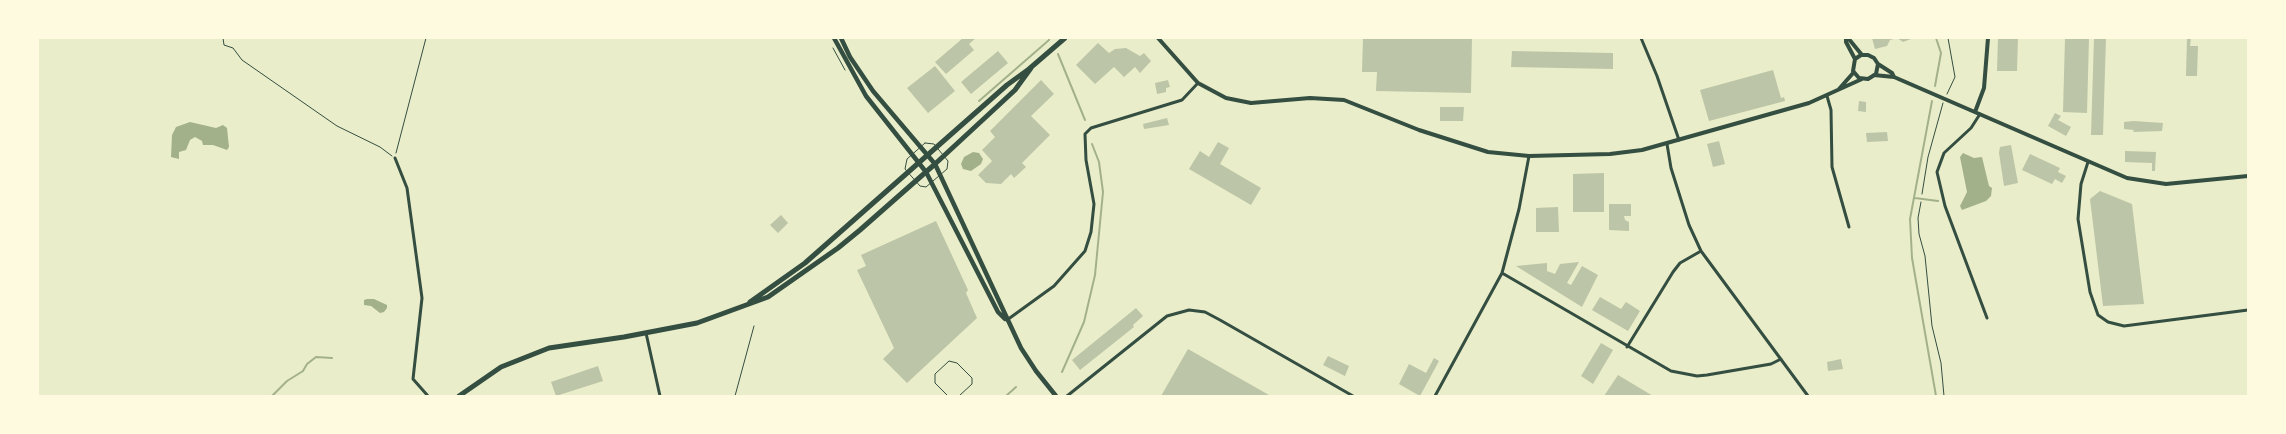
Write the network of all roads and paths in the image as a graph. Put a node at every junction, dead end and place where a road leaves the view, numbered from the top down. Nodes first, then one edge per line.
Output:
1 (223, 38) edge
2 (426, 38) edge
3 (834, 38) edge
4 (841, 38) edge
5 (1065, 38) edge
6 (1158, 38) edge
7 (1642, 38) edge
8 (1847, 38) edge
9 (1948, 38) edge
10 (1988, 38) edge
11 (1862, 55) junction
12 (1856, 59) junction
13 (1878, 64) junction
14 (1031, 68) junction
15 (1854, 72) junction
16 (1874, 75) junction
17 (1894, 77) junction
18 (1862, 79) junction
19 (1198, 83) junction
20 (1838, 91) junction
21 (1827, 96) junction
22 (1944, 99) junction
23 (1978, 113) junction
24 (1679, 141) junction
25 (1667, 144) junction
26 (924, 145) dead end
27 (934, 146) dead end
28 (928, 156) junction
29 (1529, 156) junction
30 (909, 157) dead end
31 (395, 158) junction
32 (948, 160) dead end
33 (2088, 162) junction
34 (920, 163) junction
35 (935, 164) junction
36 (947, 169) dead end
37 (906, 170) dead end
38 (926, 172) junction
39 (2248, 176) edge
40 (920, 186) dead end
41 (928, 186) dead end
42 (1922, 194) dead end
43 (1921, 202) dead end
44 (1849, 227) dead end
45 (1701, 251) junction
46 (1502, 273) junction
47 (741, 308) junction
48 (2248, 310) edge
49 (1987, 318) dead end
50 (1006, 320) junction
51 (754, 326) dead end
52 (646, 333) junction
53 (1628, 347) junction
54 (1781, 359) junction
55 (428, 396) edge
56 (459, 396) edge
57 (660, 396) edge
58 (734, 396) edge
59 (948, 396) edge
60 (959, 396) edge
61 (1056, 396) edge
62 (1067, 396) edge
63 (1353, 396) edge
64 (1435, 396) edge
65 (1808, 396) edge
66 (1944, 396) edge

1 - 31 path
2 - 31 path
3 - 34 main road
4 - 28 main road
5 - 14 main road
6 - 19 street
7 - 24 street
8 - 11 street
8 - 12 street
9 - 22 path
10 - 23 street
11 - 12 street
11 - 13 street
12 - 15 street
13 - 16 street
13 - 17 street
14 - 28 main road
14 - 35 main road
15 - 18 street
15 - 20 street
16 - 17 street
16 - 18 street
17 - 22 street
18 - 20 street
19 - 29 street
19 - 50 street
20 - 21 street
21 - 24 street
21 - 44 street
22 - 23 street
22 - 42 path
23 - 33 street
23 - 49 street
24 - 25 street
25 - 29 street
25 - 45 street
26 - 27 path
28 - 34 main road
28 - 35 main road
29 - 46 street
30 - 37 path
31 - 55 street
32 - 36 path
33 - 39 street
33 - 48 street
34 - 38 main road
34 - 47 main road
35 - 38 main road
35 - 50 main road
38 - 47 main road
38 - 50 main road
40 - 41 path
43 - 66 path
45 - 53 street
45 - 54 street
46 - 53 street
46 - 64 street
47 - 52 main road
50 - 61 main road
51 - 58 lane
52 - 56 main road
52 - 57 street
53 - 54 street
54 - 65 street
59 - 60 lane
62 - 63 street

